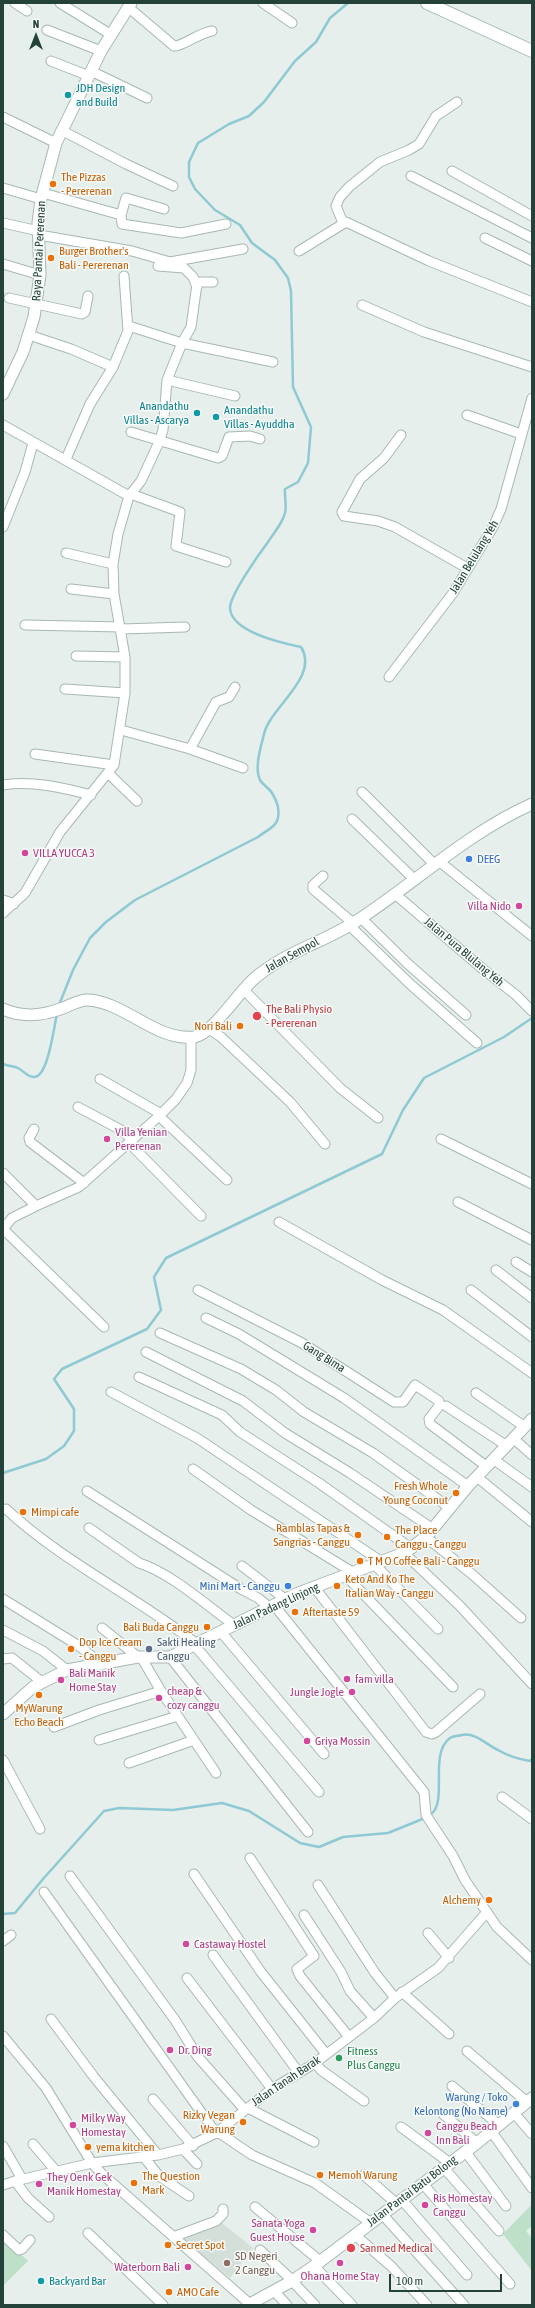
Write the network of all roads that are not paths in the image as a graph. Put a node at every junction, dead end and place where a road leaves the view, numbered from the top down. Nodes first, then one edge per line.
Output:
1 (15, 3) edge
2 (60, 3) edge
3 (263, 3) edge
4 (429, 3) edge
5 (130, 5) edge
6 (27, 11) dead end
7 (292, 23) dead end
8 (47, 30) dead end
9 (212, 31) dead end
10 (110, 34) junction
11 (101, 51) junction
12 (532, 51) edge
13 (51, 62) dead end
14 (90, 73) junction
15 (147, 98) dead end
16 (457, 102) dead end
17 (3, 117) edge
18 (62, 130) junction
19 (56, 143) junction
20 (452, 171) dead end
21 (412, 176) dead end
22 (173, 186) dead end
23 (3, 188) edge
24 (42, 196) junction
25 (164, 209) dead end
26 (121, 215) junction
27 (532, 216) edge
28 (3, 223) edge
29 (343, 223) junction
30 (226, 224) dead end
31 (39, 233) junction
32 (485, 238) dead end
33 (532, 238) edge
34 (243, 250) dead end
35 (299, 251) dead end
36 (532, 261) edge
37 (3, 264) edge
38 (158, 266) dead end
39 (40, 275) junction
40 (124, 276) dead end
41 (213, 282) dead end
42 (196, 287) junction
43 (88, 296) dead end
44 (9, 298) dead end
45 (532, 302) edge
46 (36, 303) junction
47 (362, 305) dead end
48 (129, 326) junction
49 (28, 335) junction
50 (182, 343) junction
51 (272, 362) dead end
52 (113, 367) junction
53 (532, 367) edge
54 (167, 380) junction
55 (3, 394) edge
56 (235, 396) dead end
57 (532, 398) edge
58 (467, 415) dead end
59 (3, 425) edge
60 (131, 432) dead end
61 (521, 434) junction
62 (401, 436) dead end
63 (260, 439) dead end
64 (159, 442) junction
65 (32, 443) junction
66 (66, 459) junction
67 (130, 495) junction
68 (3, 527) edge
69 (66, 553) dead end
70 (226, 562) dead end
71 (113, 564) junction
72 (467, 568) junction
73 (72, 590) dead end
74 (114, 594) junction
75 (25, 625) dead end
76 (121, 628) junction
77 (185, 628) dead end
78 (76, 656) dead end
79 (125, 657) junction
80 (390, 677) dead end
81 (235, 687) dead end
82 (65, 689) dead end
83 (125, 694) junction
84 (120, 730) junction
85 (190, 749) junction
86 (35, 754) dead end
87 (114, 765) junction
88 (244, 768) dead end
89 (108, 773) junction
90 (3, 785) edge
91 (362, 792) dead end
92 (91, 795) junction
93 (137, 801) dead end
94 (532, 804) edge
95 (352, 819) dead end
96 (438, 864) junction
97 (323, 876) dead end
98 (415, 880) junction
99 (396, 894) junction
100 (3, 900) edge
101 (14, 904) junction
102 (3, 913) edge
103 (354, 922) junction
104 (532, 936) edge
105 (243, 989) junction
106 (531, 1007) edge
107 (3, 1009) edge
108 (466, 1015) dead end
109 (209, 1029) junction
110 (191, 1037) junction
111 (477, 1043) dead end
112 (100, 1079) dead end
113 (78, 1107) dead end
114 (160, 1115) junction
115 (378, 1118) dead end
116 (34, 1129) dead end
117 (441, 1139) dead end
118 (131, 1141) junction
119 (325, 1144) dead end
120 (3, 1173) edge
121 (227, 1180) dead end
122 (84, 1183) junction
123 (532, 1184) edge
124 (458, 1202) dead end
125 (36, 1206) junction
126 (200, 1216) dead end
127 (279, 1222) dead end
128 (3, 1229) edge
129 (532, 1240) edge
130 (516, 1262) dead end
131 (496, 1270) dead end
132 (532, 1272) edge
133 (198, 1290) dead end
134 (471, 1290) dead end
135 (532, 1298) edge
136 (206, 1318) dead end
137 (104, 1327) dead end
138 (160, 1334) dead end
139 (532, 1337) edge
140 (146, 1352) dead end
141 (532, 1373) edge
142 (139, 1377) dead end
143 (111, 1392) dead end
144 (476, 1393) dead end
145 (442, 1404) junction
146 (528, 1423) edge
147 (510, 1443) junction
148 (532, 1455) edge
149 (490, 1463) junction
150 (193, 1469) dead end
151 (477, 1477) junction
152 (468, 1486) junction
153 (532, 1487) edge
154 (87, 1491) dead end
155 (450, 1508) junction
156 (6, 1509) dead end
157 (532, 1522) edge
158 (89, 1528) dead end
159 (430, 1533) junction
160 (408, 1551) junction
161 (378, 1564) junction
162 (242, 1566) dead end
163 (350, 1574) junction
164 (315, 1588) junction
165 (3, 1599) edge
166 (285, 1600) junction
167 (272, 1606) junction
168 (520, 1618) dead end
169 (234, 1625) junction
170 (102, 1628) dead end
171 (438, 1629) dead end
172 (3, 1630) edge
173 (221, 1632) junction
174 (196, 1645) junction
175 (140, 1657) junction
176 (170, 1657) junction
177 (3, 1659) edge
178 (99, 1662) junction
179 (67, 1670) junction
180 (42, 1682) junction
181 (532, 1684) edge
182 (453, 1687) dead end
183 (161, 1690) junction
184 (480, 1694) dead end
185 (3, 1714) edge
186 (178, 1716) junction
187 (54, 1727) dead end
188 (99, 1740) dead end
189 (194, 1740) junction
190 (324, 1754) dead end
191 (3, 1760) edge
192 (129, 1763) dead end
193 (216, 1773) dead end
194 (319, 1792) dead end
195 (502, 1797) dead end
196 (532, 1819) edge
197 (40, 1829) dead end
198 (308, 1832) dead end
199 (250, 1858) dead end
200 (194, 1874) dead end
201 (70, 1876) dead end
202 (318, 1885) dead end
203 (44, 1892) dead end
204 (487, 1912) junction
205 (304, 1914) dead end
206 (428, 1933) dead end
207 (11, 1935) dead end
208 (3, 1941) edge
209 (213, 1955) dead end
210 (449, 1958) junction
211 (532, 1960) edge
212 (187, 1978) dead end
213 (399, 1995) junction
214 (374, 2018) junction
215 (51, 2019) dead end
216 (449, 2034) dead end
217 (3, 2036) edge
218 (349, 2037) junction
219 (467, 2051) dead end
220 (326, 2054) junction
221 (315, 2063) junction
222 (299, 2073) junction
223 (452, 2086) dead end
224 (272, 2089) junction
225 (153, 2099) dead end
226 (529, 2100) edge
227 (364, 2101) dead end
228 (246, 2109) junction
229 (514, 2113) junction
230 (443, 2114) dead end
231 (401, 2127) dead end
232 (495, 2128) junction
233 (216, 2133) junction
234 (532, 2134) edge
235 (314, 2142) dead end
236 (477, 2142) junction
237 (33, 2144) dead end
238 (3, 2146) edge
239 (193, 2146) junction
240 (183, 2149) junction
241 (465, 2151) junction
242 (158, 2155) junction
243 (143, 2156) junction
244 (92, 2163) junction
245 (197, 2164) dead end
246 (447, 2166) junction
247 (56, 2171) junction
248 (364, 2175) dead end
249 (18, 2180) junction
250 (423, 2184) junction
251 (3, 2185) edge
252 (532, 2188) edge
253 (189, 2196) dead end
254 (399, 2202) junction
255 (506, 2206) dead end
256 (255, 2207) dead end
257 (223, 2209) dead end
258 (382, 2214) junction
259 (49, 2217) dead end
260 (371, 2223) junction
261 (499, 2231) dead end
262 (88, 2233) dead end
263 (3, 2235) edge
264 (355, 2235) junction
265 (173, 2237) junction
266 (30, 2240) dead end
267 (260, 2250) dead end
268 (317, 2263) junction
269 (467, 2275) dead end
270 (292, 2281) junction
271 (510, 2284) dead end
272 (274, 2291) junction
273 (163, 2305) edge
274 (250, 2305) edge
275 (287, 2305) edge
276 (315, 2305) edge
277 (352, 2305) edge
278 (427, 2305) edge
279 (464, 2305) edge

1 - 6 street
2 - 10 street
3 - 7 street
4 - 12 main road
5 - 9 street
5 - 10 street, Raya Pantai Pererenan
8 - 11 street
10 - 11 street, Raya Pantai Pererenan
11 - 14 street, Raya Pantai Pererenan
13 - 14 street
14 - 15 street
14 - 18 street, Raya Pantai Pererenan
16 - 29 street
17 - 19 street
18 - 19 street, Raya Pantai Pererenan
18 - 22 street
19 - 24 street, Raya Pantai Pererenan
20 - 27 street
21 - 33 street
23 - 24 street
24 - 26 street
24 - 31 street, Raya Pantai Pererenan
25 - 26 street
26 - 30 street
28 - 31 street
29 - 35 street
29 - 45 street
31 - 34 street
31 - 39 street, Raya Pantai Pererenan
32 - 36 street
37 - 39 street
38 - 42 street
39 - 46 street, Raya Pantai Pererenan
40 - 48 street
41 - 42 street
42 - 50 street
43 - 46 street
44 - 46 street
46 - 49 street, Raya Pantai Pererenan
47 - 53 street
48 - 50 street
48 - 52 street
49 - 52 street
49 - 55 street, Raya Pantai Pererenan
50 - 51 street
50 - 54 street
52 - 66 street
54 - 56 street
54 - 64 street
57 - 61 street, Jalan Belulang Yeh
58 - 61 street
59 - 65 street
60 - 64 street
61 - 72 street, Jalan Belulang Yeh
62 - 72 street
63 - 64 street
64 - 67 street
65 - 66 street
65 - 68 street
66 - 67 street
67 - 70 street
67 - 71 street
69 - 71 street
71 - 74 street
72 - 80 street, Jalan Belulang Yeh
73 - 74 street
74 - 76 street
75 - 76 street
76 - 77 street
76 - 79 street
78 - 79 street
79 - 83 street
81 - 85 street
82 - 83 street
83 - 84 street
84 - 85 street
84 - 87 street
85 - 88 street
86 - 87 street
87 - 89 street
89 - 92 street
89 - 93 street
90 - 92 street
91 - 96 street
92 - 101 street
94 - 96 street, Jalan Sempol
95 - 98 street
96 - 98 street, Jalan Sempol
96 - 104 street
97 - 103 street
98 - 99 street, Jalan Sempol
99 - 103 street, Jalan Sempol
99 - 106 street, Jalan Pura Blulang Yeh
100 - 101 street
101 - 102 street
103 - 105 street, Jalan Sempol
103 - 108 street
103 - 111 street
105 - 109 street, Jalan Sempol
105 - 115 street
107 - 110 street
109 - 110 street, Jalan Sempol
109 - 119 street
110 - 114 street
112 - 114 street
113 - 118 street
114 - 118 street
114 - 121 street
116 - 122 street
117 - 123 street
118 - 122 street
118 - 126 street
120 - 125 street
122 - 125 street
124 - 129 street
125 - 128 street
127 - 141 street
128 - 137 street
130 - 132 street
131 - 135 street
133 - 145 street, Gang Bima
134 - 139 street
136 - 152 street
138 - 155 street
140 - 159 street
142 - 160 street
143 - 161 street
144 - 146 street
145 - 147 street, Gang Bima
145 - 149 street
146 - 147 street, Jalan Padang Linjong
147 - 148 street, Gang Bima
147 - 149 street, Jalan Padang Linjong
149 - 151 street, Jalan Padang Linjong
149 - 153 street
150 - 163 street
151 - 152 street, Jalan Padang Linjong
151 - 157 street
152 - 155 street, Jalan Padang Linjong
154 - 167 street
155 - 159 street, Jalan Padang Linjong
156 - 174 street
158 - 169 street
159 - 160 street, Jalan Padang Linjong
159 - 168 street
160 - 161 street, Jalan Padang Linjong
160 - 181 street
161 - 163 street, Jalan Padang Linjong
161 - 171 street
162 - 166 street
163 - 164 street, Jalan Padang Linjong
163 - 182 street
164 - 166 street, Jalan Padang Linjong
164 - 184 street
165 - 178 street
166 - 167 street, Jalan Padang Linjong
167 - 169 street, Jalan Padang Linjong
167 - 204 street
169 - 173 street, Jalan Padang Linjong
170 - 175 street
172 - 179 street
173 - 174 street, Jalan Padang Linjong
173 - 190 street
174 - 176 street, Jalan Padang Linjong
174 - 194 street
175 - 176 street, Jalan Padang Linjong
175 - 178 street, Jalan Padang Linjong
175 - 183 street
176 - 198 street
177 - 180 street
178 - 179 street, Jalan Padang Linjong
179 - 180 street, Jalan Padang Linjong
180 - 185 street, Jalan Padang Linjong
183 - 186 street
183 - 187 street
186 - 188 street
186 - 189 street
189 - 192 street
189 - 193 street
191 - 197 street
195 - 196 street
199 - 218 street
200 - 220 street
201 - 228 street
202 - 213 street
203 - 233 street
204 - 210 street, Jalan Tanah Barak
204 - 211 street
205 - 214 street
206 - 210 street
207 - 208 street
209 - 222 street
210 - 213 street, Jalan Tanah Barak
212 - 224 street
213 - 214 street, Jalan Tanah Barak
213 - 216 street
214 - 218 street, Jalan Tanah Barak
215 - 242 street
217 - 244 street
218 - 220 street, Jalan Tanah Barak
219 - 226 street
220 - 221 street, Jalan Tanah Barak
221 - 222 street, Jalan Tanah Barak
221 - 227 street
222 - 224 street, Jalan Tanah Barak
223 - 232 street
224 - 228 street, Jalan Tanah Barak
225 - 239 street
226 - 229 street, Jalan Pantai Batu Bolong
228 - 233 street, Jalan Tanah Barak
228 - 235 street
229 - 232 street, Jalan Pantai Batu Bolong
229 - 234 street
230 - 236 street
231 - 246 street
232 - 236 street, Jalan Pantai Batu Bolong
232 - 252 street
233 - 239 street, Jalan Tanah Barak
233 - 260 street
236 - 241 street, Jalan Pantai Batu Bolong
237 - 247 street
238 - 249 street
239 - 240 street, Jalan Tanah Barak
240 - 242 street, Jalan Tanah Barak
240 - 245 street
241 - 246 street, Jalan Pantai Batu Bolong
241 - 255 street
242 - 243 street, Jalan Tanah Barak
243 - 244 street, Jalan Tanah Barak
243 - 253 street
244 - 247 street, Jalan Tanah Barak
244 - 265 street
246 - 250 street, Jalan Pantai Batu Bolong
246 - 261 street
247 - 249 street, Jalan Tanah Barak
248 - 254 street
249 - 251 street, Jalan Tanah Barak
249 - 259 street
250 - 254 street, Jalan Pantai Batu Bolong
250 - 271 street
254 - 258 street, Jalan Pantai Batu Bolong
254 - 269 street
256 - 268 street
257 - 265 street
258 - 260 street, Jalan Pantai Batu Bolong
258 - 279 street
260 - 264 street, Jalan Pantai Batu Bolong
262 - 273 street
263 - 266 street
264 - 268 street, Jalan Pantai Batu Bolong
264 - 278 street
265 - 274 street
267 - 270 street
268 - 270 street, Jalan Pantai Batu Bolong
268 - 277 street
270 - 272 street, Jalan Pantai Batu Bolong
270 - 276 street
272 - 274 street, Jalan Pantai Batu Bolong
272 - 275 street

